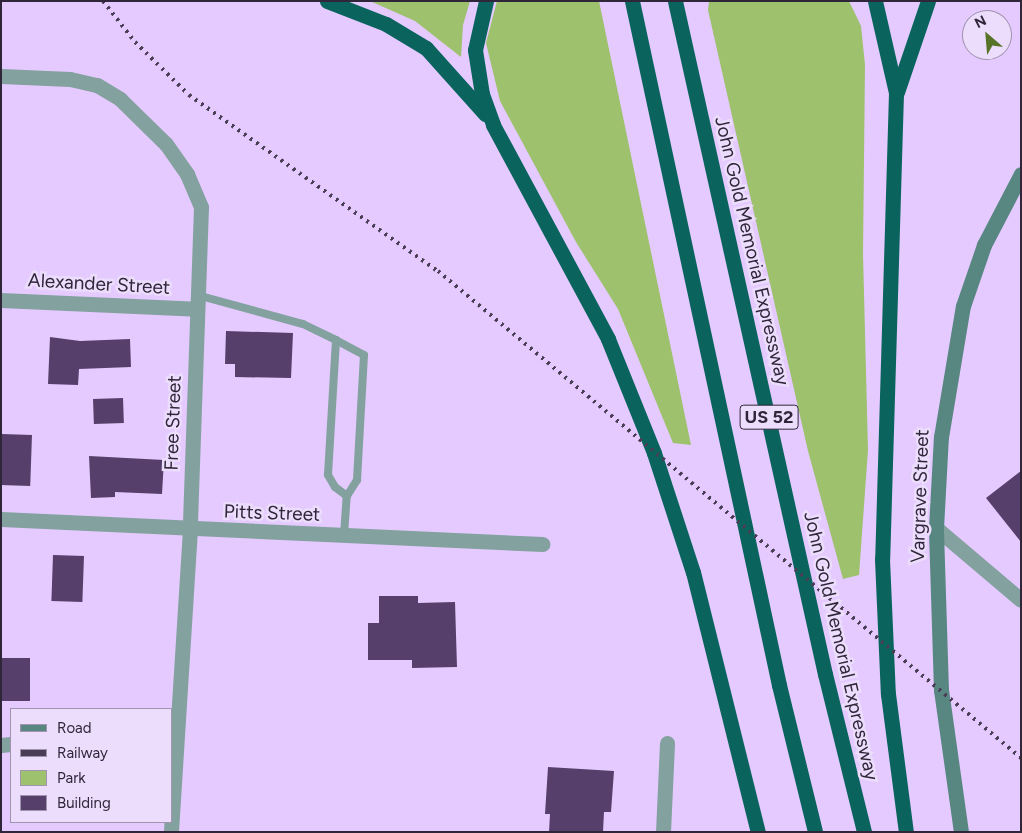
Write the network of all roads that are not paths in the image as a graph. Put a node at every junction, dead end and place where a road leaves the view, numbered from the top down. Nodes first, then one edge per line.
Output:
1 (327, 1) edge
2 (486, 1) edge
3 (632, 1) edge
4 (675, 1) edge
5 (875, 1) edge
6 (928, 1) edge
7 (1, 76) edge
8 (896, 94) junction
9 (494, 125) junction
10 (1021, 174) edge
11 (1, 300) edge
12 (196, 302) junction
13 (336, 340) junction
14 (347, 496) junction
15 (1, 520) edge
16 (936, 528) junction
17 (190, 529) junction
18 (344, 536) junction
19 (542, 544) dead end
20 (1021, 600) edge
21 (667, 743) dead end
22 (173, 745) edge
23 (172, 788) edge
24 (663, 832) edge
25 (758, 832) edge
26 (815, 832) edge
27 (864, 832) edge
28 (906, 832) edge
29 (961, 832) edge

1 - 9 highway
2 - 9 highway
3 - 26 highway, US 52
4 - 27 highway, John Gold Memorial Expressway / US 52
5 - 8 highway
6 - 8 highway
7 - 12 street, Free Street
8 - 28 highway
9 - 25 highway
10 - 16 street, Vargrave Street
11 - 12 street, Alexander Street
12 - 13 lane
12 - 17 street, Free Street
13 - 14 lane
13 - 14 lane
14 - 18 lane
15 - 17 street, Pitts Street
16 - 20 street
16 - 29 street, Vargrave Street
17 - 18 street, Pitts Street
17 - 22 street, Free Street
18 - 19 street, Pitts Street
21 - 24 street
22 - 23 street, Free Street

